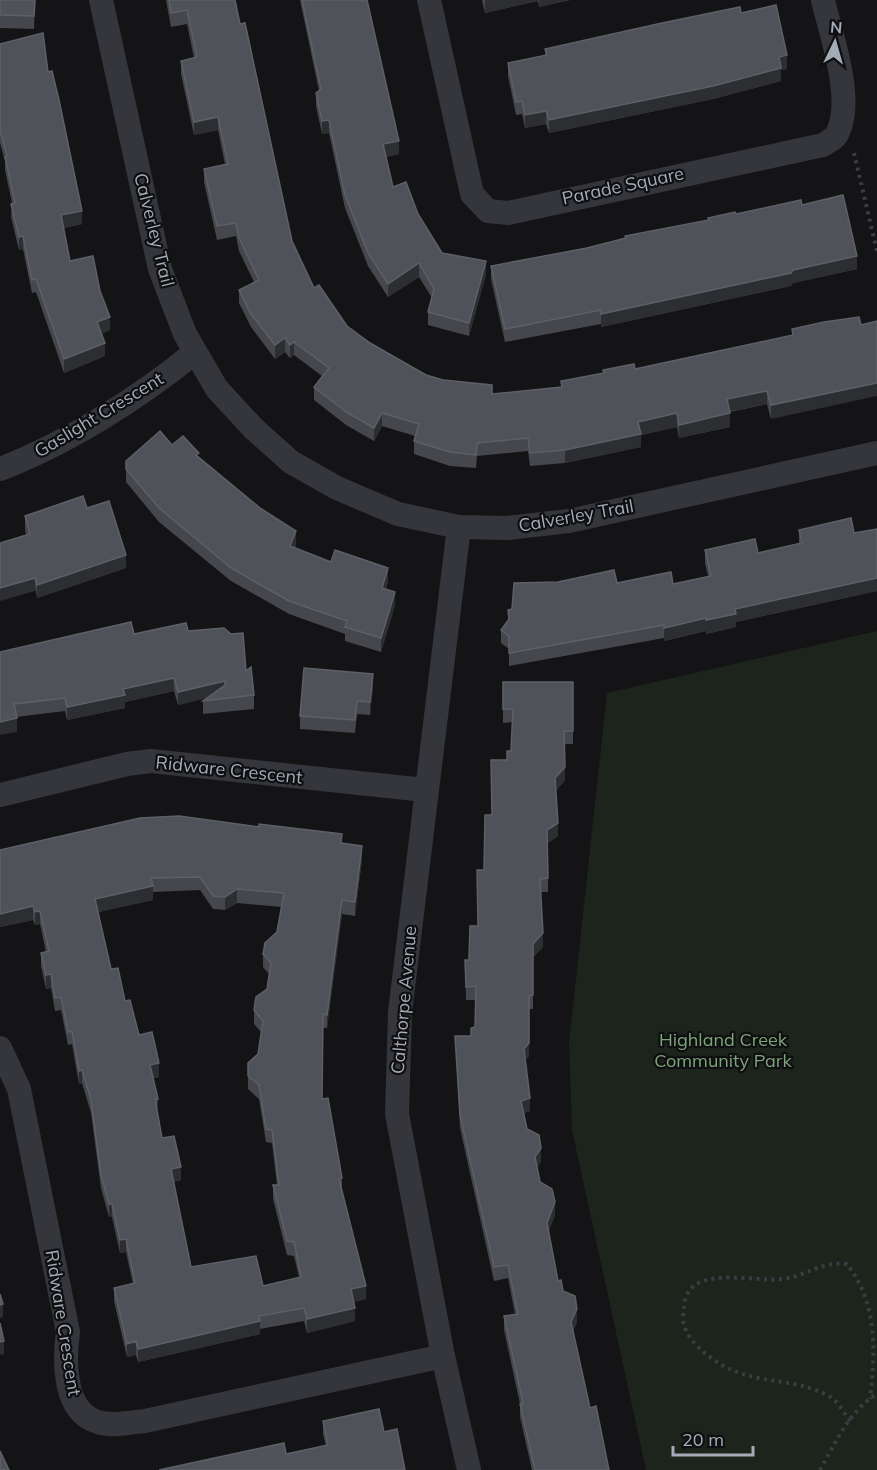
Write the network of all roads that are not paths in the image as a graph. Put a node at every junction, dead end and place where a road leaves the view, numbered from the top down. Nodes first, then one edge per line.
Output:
1 (101, 0) edge
2 (429, 0) edge
3 (823, 0) edge
4 (194, 353) junction
5 (877, 453) edge
6 (0, 469) edge
7 (459, 527) junction
8 (425, 790) junction
9 (0, 795) edge
10 (0, 1048) edge
11 (443, 1356) junction
12 (469, 1470) edge

1 - 4 street, Calverley Trail
2 - 3 street, Parade Square
4 - 6 street, Gaslight Crescent
4 - 7 street, Calverley Trail
5 - 7 street, Calverley Trail
7 - 8 street, Calthorpe Avenue
8 - 9 street, Ridware Crescent
8 - 11 street, Calthorpe Avenue
10 - 11 street, Ridware Crescent
11 - 12 street, Calthorpe Avenue

